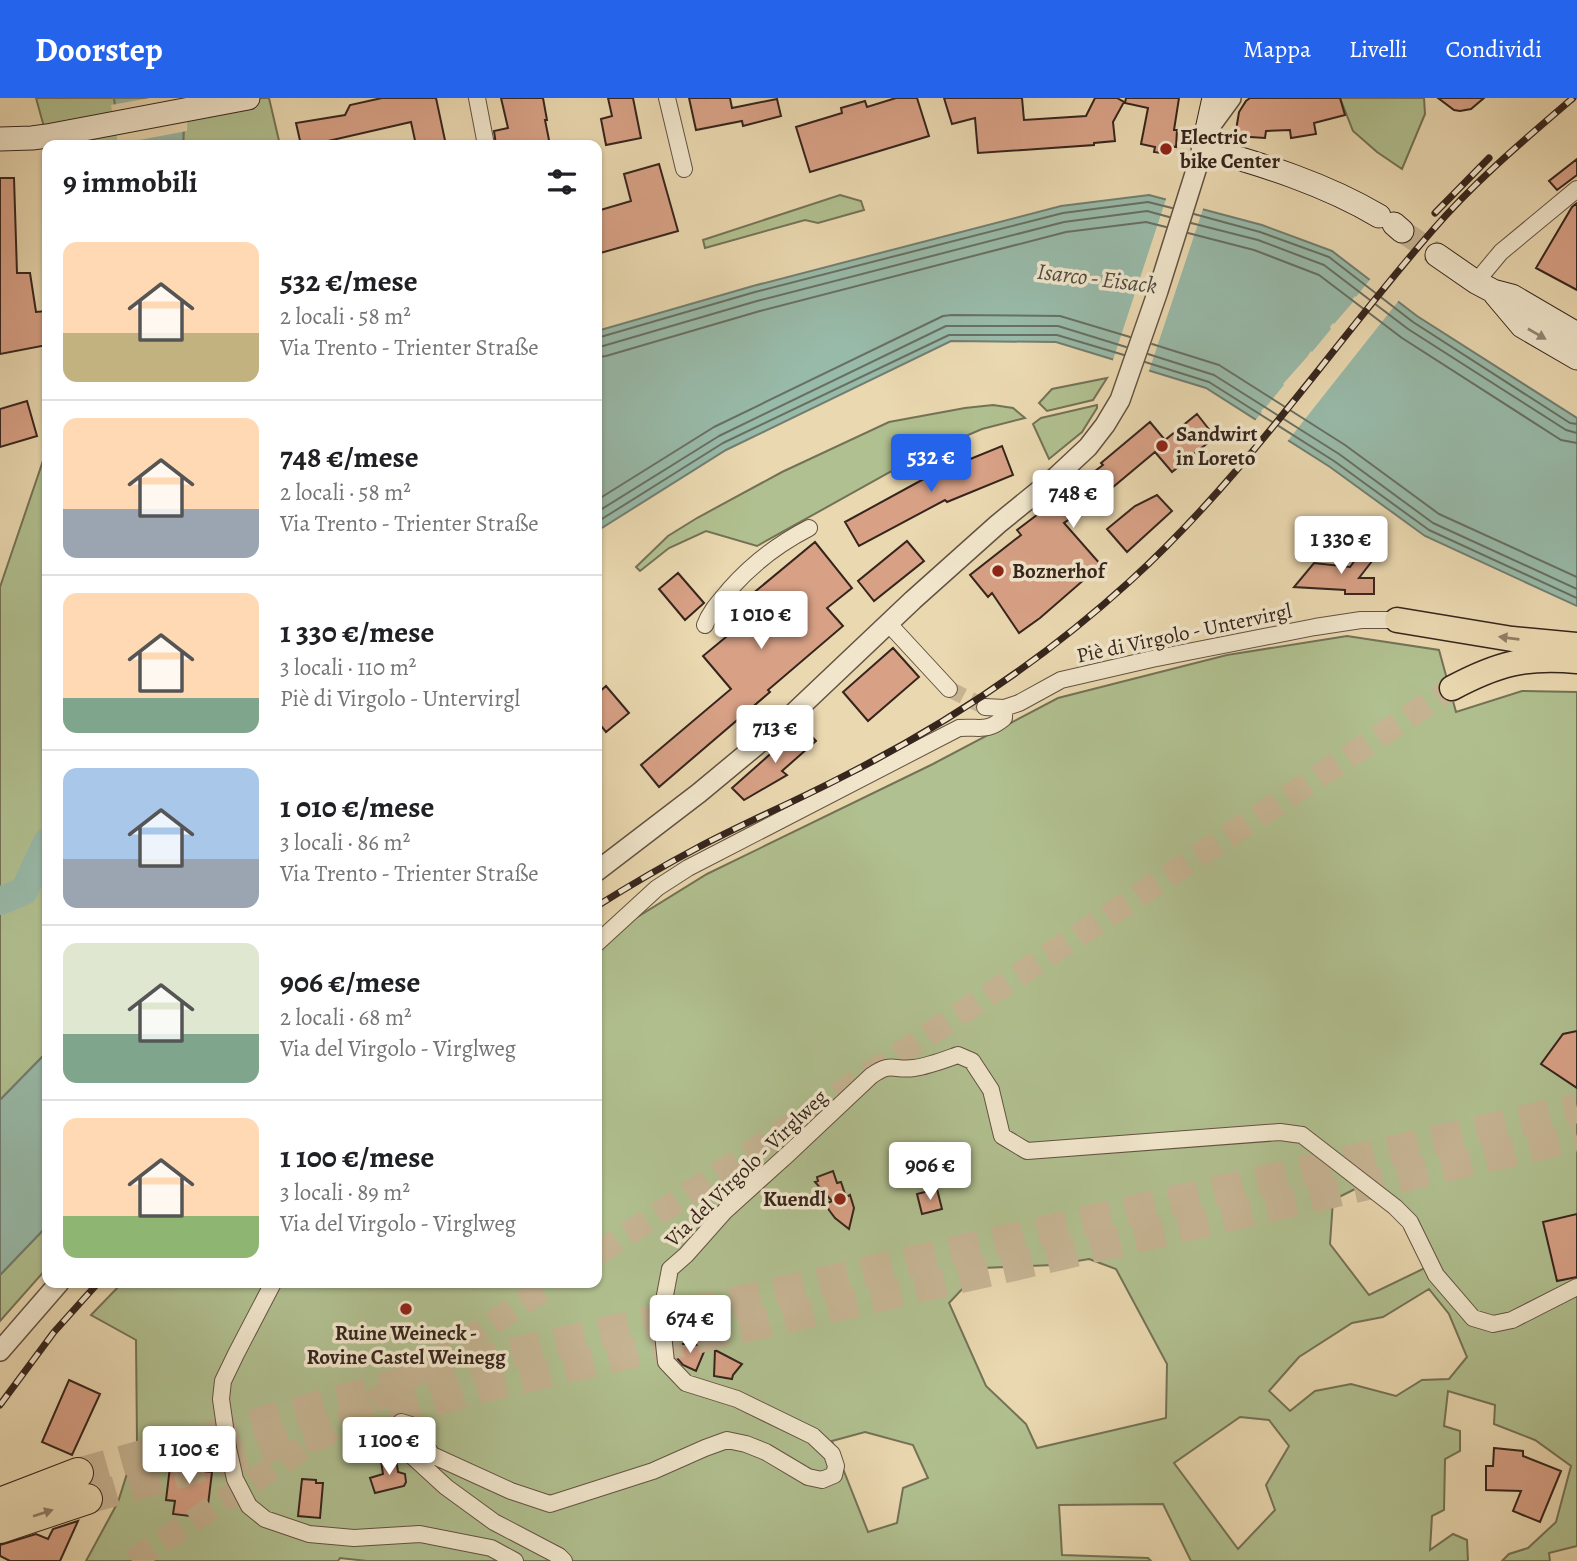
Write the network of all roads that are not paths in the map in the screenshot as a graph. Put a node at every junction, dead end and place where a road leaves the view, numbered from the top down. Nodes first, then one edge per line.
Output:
1 (248, 98) edge
2 (477, 98) edge
3 (667, 98) edge
4 (1214, 98) edge
5 (1231, 98) edge
6 (0, 128) edge
7 (39, 137) junction
8 (0, 139) edge
9 (485, 140) edge
10 (1205, 140) junction
11 (0, 149) edge
12 (684, 169) dead end
13 (1577, 189) edge
14 (1392, 224) tunnel mouth
15 (1437, 255) tunnel mouth
16 (1485, 287) junction
17 (1577, 334) edge
18 (1577, 358) edge
19 (808, 528) dead end
20 (1397, 620) joint
21 (888, 623) junction
22 (705, 625) dead end
23 (1577, 645) edge
24 (1577, 662) edge
25 (1452, 688) tunnel mouth
26 (948, 689) tunnel mouth
27 (985, 707) tunnel mouth
28 (1004, 708) junction
29 (602, 867) edge
30 (602, 938) edge
31 (1577, 1287) edge
32 (55, 1288) edge
33 (270, 1288) edge
34 (0, 1351) edge
35 (0, 1503) edge
36 (0, 1528) edge
37 (515, 1561) edge
38 (564, 1561) edge

1 - 7 main road
2 - 9 street
3 - 12 street
4 - 10 main road
5 - 10 street
6 - 7 main road
7 - 8 main road
7 - 11 main road
10 - 14 main road
10 - 21 street
13 - 16 street
15 - 16 main road
16 - 17 main road
16 -> 18 main road
19 - 22 street
23 -> 20 main road
20 - 28 street, Piè di Virgolo - Untervirgl
21 - 26 street
21 - 29 street
24 - 25 main road
27 - 28 street, Piè di Virgolo - Untervirgl
28 - 30 street
31 - 38 street, Via del Virgolo - Virglweg
32 - 34 street
33 - 37 street
36 -> 35 highway

